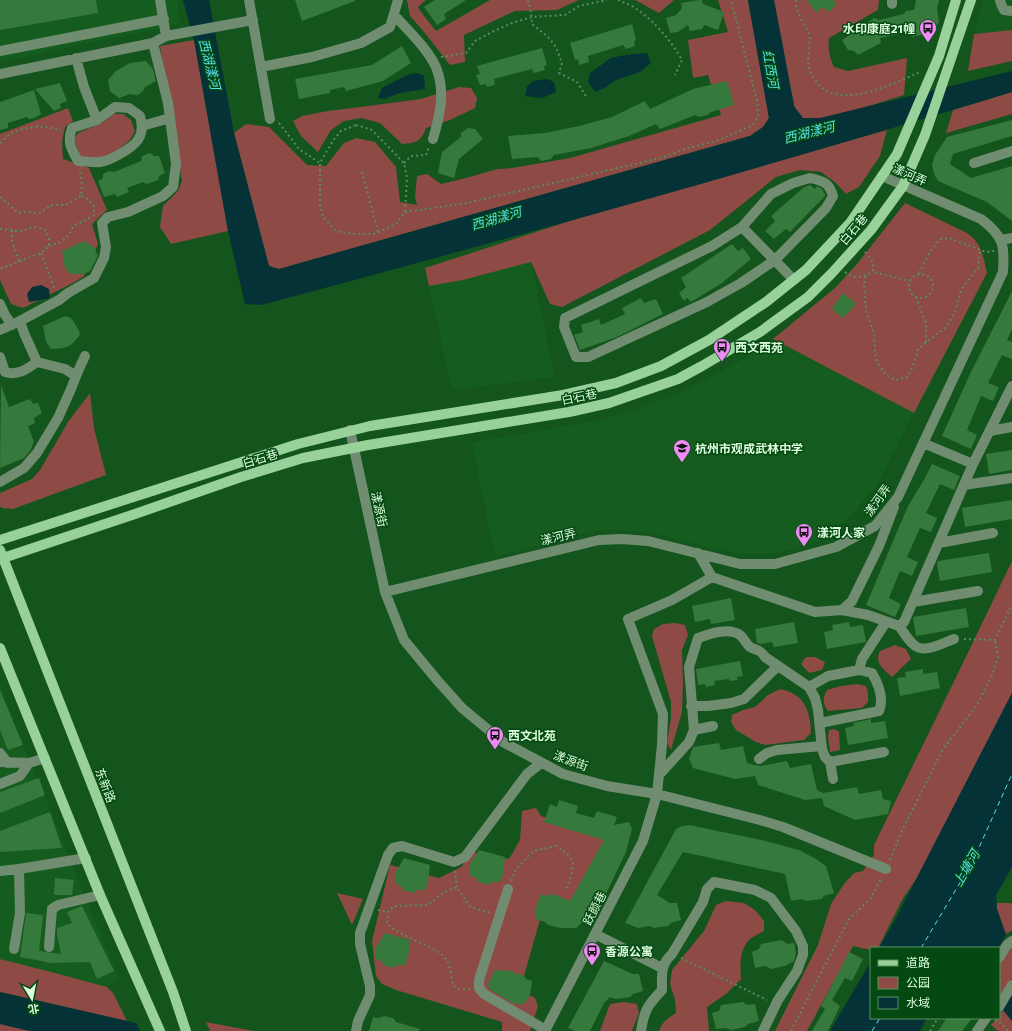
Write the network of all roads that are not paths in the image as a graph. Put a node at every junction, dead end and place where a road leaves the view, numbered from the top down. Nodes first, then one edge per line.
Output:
1 (160, 0) edge
2 (249, 0) edge
3 (398, 0) edge
4 (956, 0) edge
5 (971, 0) edge
6 (1000, 0) edge
7 (1012, 11) edge
8 (394, 14) junction
9 (164, 19) junction
10 (253, 20) junction
11 (166, 36) junction
12 (153, 43) junction
13 (0, 51) edge
14 (76, 58) junction
15 (261, 67) junction
16 (0, 74) edge
17 (170, 118) junction
18 (270, 119) road end
19 (96, 120) junction
20 (142, 126) junction
21 (433, 139) road end
22 (1012, 151) edge
23 (974, 162) dead end
24 (882, 176) junction
25 (903, 186) junction
26 (742, 227) junction
27 (1012, 238) edge
28 (1002, 244) junction
29 (775, 260) junction
30 (794, 280) junction
31 (0, 304) edge
32 (16, 323) junction
33 (0, 330) edge
34 (85, 356) dead end
35 (0, 357) edge
36 (37, 362) junction
37 (76, 376) junction
38 (1012, 386) edge
39 (1012, 427) edge
40 (350, 430) junction
41 (990, 431) junction
42 (923, 443) junction
43 (354, 448) junction
44 (973, 464) junction
45 (1012, 478) edge
46 (0, 482) edge
47 (964, 485) junction
48 (898, 497) junction
49 (992, 533) dead end
50 (0, 540) edge
51 (939, 543) junction
52 (698, 553) junction
53 (1, 556) edge
54 (712, 577) junction
55 (978, 591) dead end
56 (385, 592) junction
57 (913, 602) junction
58 (842, 610) junction
59 (886, 622) junction
60 (899, 626) junction
61 (954, 639) road end
62 (0, 648) edge
63 (778, 666) junction
64 (859, 670) junction
65 (809, 687) junction
66 (691, 706) junction
67 (820, 723) junction
68 (713, 726) dead end
69 (694, 730) junction
70 (822, 746) junction
71 (884, 752) dead end
72 (0, 753) edge
73 (45, 758) junction
74 (759, 759) dead end
75 (4, 762) edge
76 (830, 762) junction
77 (541, 763) junction
78 (29, 764) junction
79 (659, 775) junction
80 (833, 779) dead end
81 (0, 784) edge
82 (657, 794) junction
83 (86, 858) junction
84 (19, 869) junction
85 (886, 869) road end
86 (0, 871) edge
87 (508, 889) road end
88 (100, 895) junction
89 (595, 934) junction
90 (1012, 941) edge
91 (49, 947) dead end
92 (14, 948) dead end
93 (1000, 956) edge
94 (662, 968) junction
95 (1012, 985) edge
96 (1000, 1005) edge
97 (985, 1019) edge
98 (355, 1030) edge
99 (546, 1030) edge
100 (160, 1031) edge
101 (186, 1031) edge
102 (641, 1031) edge
103 (763, 1031) edge
104 (977, 1031) edge

1 - 9 street
2 - 10 street
3 - 8 street
4 - 24 main road, 白石巷
5 - 25 main road, 白石巷
6 - 7 street
8 - 15 street
8 - 21 street
9 - 11 street
9 - 13 street
10 - 11 street
10 - 15 street
11 - 12 street
12 - 14 street
12 - 17 street
14 - 16 street
14 - 19 street
15 - 18 street
17 - 20 street
17 - 32 street
19 - 20 street
19 - 20 street
22 - 23 street
24 - 25 street, 漾河弄
24 - 30 main road, 白石巷
25 - 28 street, 漾河弄
25 - 43 main road, 白石巷
26 - 29 street
26 - 29 street
26 - 29 street
27 - 28 street
28 - 42 street, 漾河弄
29 - 30 street
30 - 40 main road, 白石巷
31 - 32 street
32 - 33 street
32 - 36 street
34 - 37 street
35 - 36 street
36 - 37 street
37 - 46 street
38 - 41 street
39 - 41 street
40 - 43 street, 漾源街
40 - 50 main road, 白石巷
41 - 44 street
42 - 44 street
42 - 48 street, 漾河弄
43 - 53 main road, 白石巷
43 - 56 street, 漾源街
44 - 47 street
45 - 47 street
47 - 51 street
48 - 52 street, 漾河弄
48 - 58 street
49 - 51 street
51 - 57 street
52 - 54 street
52 - 56 street, 漾河弄
53 - 101 main road, 东新路
54 - 58 street
54 - 79 street, 跃颜巷
55 - 57 street
56 - 77 street, 漾源街
57 - 60 street
58 - 59 street
59 - 60 street
59 - 64 street
60 - 61 street
62 - 73 main road
63 - 65 street
63 - 66 street
63 - 66 street
64 - 65 street
64 - 67 street
65 - 67 street
66 - 69 street
67 - 70 street
68 - 69 street
69 - 79 street
70 - 74 street
70 - 76 street
71 - 76 street
72 - 75 street
73 - 78 street
73 - 83 main road
75 - 78 street
76 - 80 street
77 - 82 street, 漾源街
77 - 98 street
78 - 81 street
79 - 82 street, 跃颜巷
82 - 85 street, 漾源街
82 - 89 street, 跃颜巷
83 - 84 street
83 - 88 main road
84 - 86 street
84 - 92 street
87 - 99 street
88 - 91 street
88 - 100 main road
89 - 94 street
89 - 99 street, 跃颜巷
90 - 93 street
94 - 102 street
94 - 103 street
95 - 96 street
97 - 104 street

